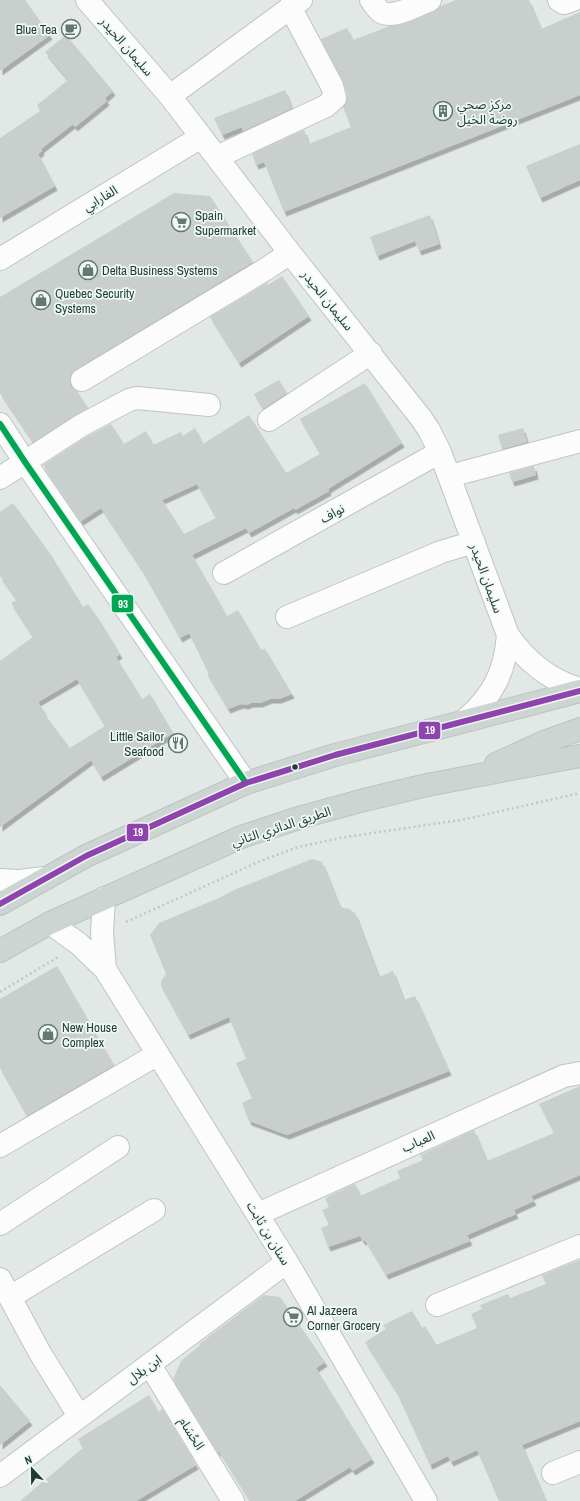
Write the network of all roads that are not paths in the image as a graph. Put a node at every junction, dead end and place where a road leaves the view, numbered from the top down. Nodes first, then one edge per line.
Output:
1 (87, 0) edge
2 (371, 0) edge
3 (430, 0) edge
4 (559, 0) edge
5 (573, 0) edge
6 (296, 4) edge
7 (170, 96) junction
8 (200, 137) junction
9 (217, 157) junction
10 (290, 253) junction
11 (0, 259) edge
12 (370, 353) junction
13 (82, 380) dead end
14 (209, 404) dead end
15 (269, 420) dead end
16 (0, 424) edge
17 (580, 441) edge
18 (440, 452) junction
19 (25, 462) junction
20 (450, 476) junction
21 (0, 478) edge
22 (474, 542) junction
23 (224, 573) dead end
24 (287, 617) dead end
25 (508, 635) junction
26 (580, 690) edge
27 (465, 720) junction
28 (580, 729) edge
29 (580, 756) edge
30 (472, 776) junction
31 (246, 782) junction
32 (44, 878) junction
33 (0, 880) edge
34 (104, 898) junction
35 (0, 904) edge
36 (50, 923) junction
37 (0, 951) edge
38 (104, 969) junction
39 (158, 1054) junction
40 (580, 1073) edge
41 (0, 1146) edge
42 (118, 1147) dead end
43 (154, 1210) dead end
44 (258, 1214) junction
45 (0, 1224) edge
46 (580, 1246) edge
47 (287, 1262) junction
48 (5, 1288) edge
49 (437, 1305) dead end
50 (150, 1365) junction
51 (79, 1416) junction
52 (580, 1462) edge
53 (553, 1473) dead end
54 (0, 1476) edge
55 (233, 1501) edge
56 (426, 1501) edge

1 - 7 street, سليمان الحيدر
2 - 3 street
4 - 5 street
6 - 7 street
6 - 9 street
7 - 8 street, سليمان الحيدر
8 - 9 street, سليمان الحيدر
8 - 11 street, الفارابي
9 - 10 street, سليمان الحيدر
10 - 12 street, سليمان الحيدر
10 - 13 street
12 - 15 street
12 - 18 street, سليمان الحيدر
14 - 19 street
16 - 19 street
17 - 20 street
18 - 20 street, سليمان الحيدر
18 - 23 street, نواف
19 - 21 street
19 - 31 street
20 - 22 street, سليمان الحيدر
22 - 24 street
22 - 25 street, سليمان الحيدر
25 - 26 street, سليمان الحيدر
25 - 27 street, سليمان الحيدر
26 - 27 main road
27 - 31 main road
28 - 30 main road
29 - 30 main road, الطريق الدائري الثاني
30 - 34 main road, الطريق الدائري الثاني
31 - 32 main road
32 - 33 street
32 - 35 main road
34 - 36 main road, الطريق الدائري الثاني
34 - 38 street, سنان بن ثابت
36 - 37 main road, الطريق الدائري الثاني
36 - 38 street, سنان بن ثابت
38 - 39 street, سنان بن ثابت
39 - 41 street
39 - 44 street, سنان بن ثابت
40 - 44 street, العباب
42 - 45 street
43 - 48 street
44 - 47 street, سنان بن ثابت
46 - 49 street
47 - 50 street, ابن بلال
47 - 56 street, سنان بن ثابت
48 - 51 street
50 - 51 street, ابن بلال
50 - 55 street, الحُسَام
51 - 54 street, ابن بلال
52 - 53 street

